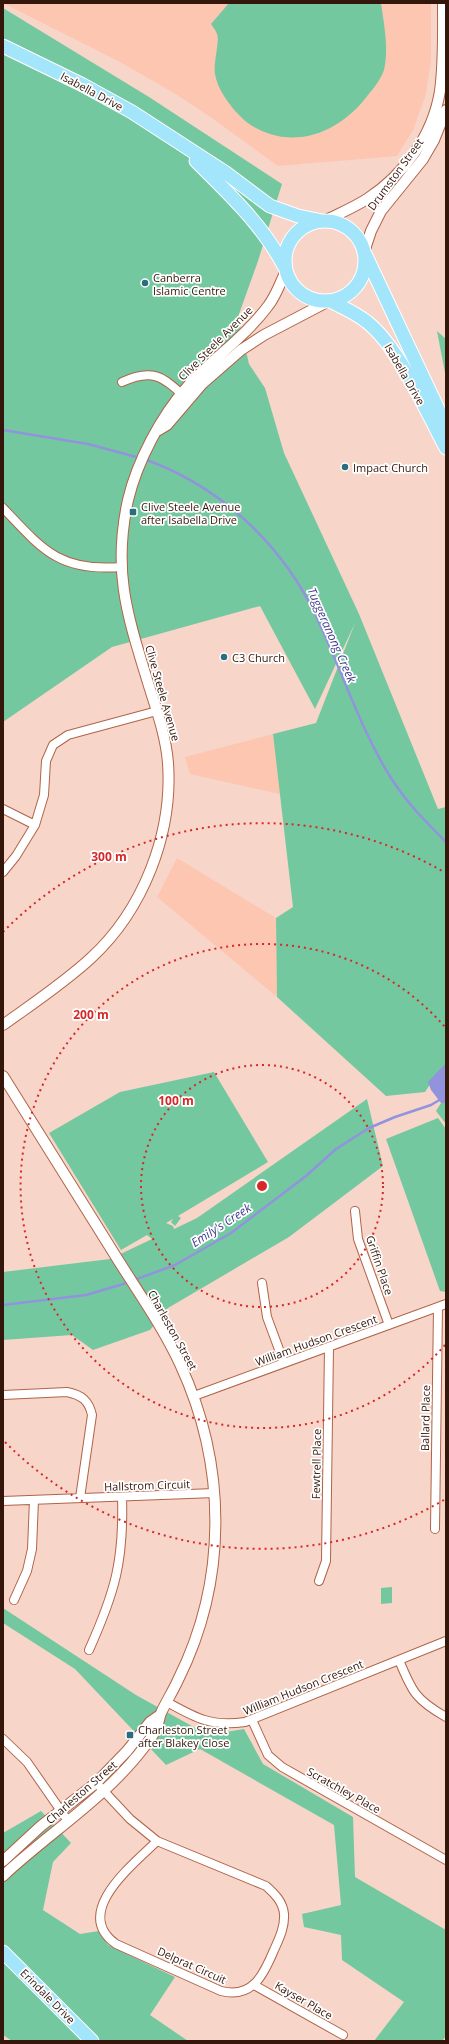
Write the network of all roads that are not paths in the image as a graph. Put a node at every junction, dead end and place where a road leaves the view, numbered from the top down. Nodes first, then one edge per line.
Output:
1 (443, 3) edge
2 (3, 46) edge
3 (446, 110) edge
4 (178, 143) junction
5 (323, 221) junction
6 (364, 252) junction
7 (286, 270) junction
8 (329, 301) junction
9 (199, 381) junction
10 (122, 382) dead end
11 (184, 396) junction
12 (446, 426) edge
13 (446, 448) edge
14 (5, 509) edge
15 (121, 567) junction
16 (156, 710) junction
17 (3, 809) edge
18 (35, 825) junction
19 (3, 872) edge
20 (3, 1025) edge
21 (3, 1076) edge
22 (355, 1211) dead end
23 (262, 1283) dead end
24 (442, 1306) edge
25 (389, 1325) junction
26 (329, 1347) junction
27 (284, 1363) junction
28 (3, 1395) edge
29 (194, 1396) junction
30 (215, 1493) junction
31 (122, 1497) junction
32 (80, 1498) junction
33 (34, 1500) junction
34 (3, 1501) edge
35 (435, 1529) dead end
36 (319, 1581) dead end
37 (14, 1600) dead end
38 (446, 1641) edge
39 (90, 1650) dead end
40 (399, 1660) junction
41 (168, 1702) junction
42 (446, 1717) edge
43 (252, 1720) junction
44 (3, 1739) edge
45 (100, 1787) junction
46 (62, 1812) junction
47 (68, 1821) junction
48 (157, 1841) junction
49 (446, 1860) edge
50 (3, 1861) edge
51 (3, 1876) edge
52 (3, 1952) edge
53 (254, 1985) junction
54 (343, 2035) dead end
55 (92, 2041) edge

1 - 5 street, Drumston Street
2 - 4 main road, Isabella Drive
3 - 6 street, Drumston Street
4 - 5 main road, Isabella Drive
4 - 7 main road, Isabella Drive
5 - 6 main road
5 - 7 main road
6 - 8 main road
6 - 12 main road, Isabella Drive
7 - 8 main road
7 - 9 street, Clive Steele Avenue
8 - 9 street, Clive Steele Avenue
8 - 13 main road, Isabella Drive
9 - 11 street, Clive Steele Avenue
10 - 11 street
11 - 15 street, Clive Steele Avenue
14 - 15 street
15 - 16 street, Clive Steele Avenue
16 - 18 street
16 - 20 street, Clive Steele Avenue
17 - 18 street
18 - 19 street
21 - 29 street, Charleston Street
22 - 25 street, Griffin Place
23 - 27 street
24 - 25 street, William Hudson Crescent
24 - 35 street, Ballard Place
25 - 26 street, William Hudson Crescent
26 - 27 street, William Hudson Crescent
26 - 36 street, Fewtrell Place
27 - 29 street, William Hudson Crescent
28 - 32 street
29 - 30 street, Charleston Street
30 - 31 street, Hallstrom Circuit
30 - 41 street, Charleston Street
31 - 32 street, Hallstrom Circuit
31 - 39 street
32 - 33 street, Hallstrom Circuit
33 - 34 street, Hallstrom Circuit
33 - 37 street
38 - 40 street, William Hudson Crescent
40 - 42 street
40 - 43 street, William Hudson Crescent
41 - 43 street, William Hudson Crescent
41 - 45 street, Charleston Street
43 - 49 street, Scratchley Place
44 - 46 street
45 - 46 street, Charleston Street
45 - 47 street, Charleston Street
45 - 48 street
46 - 47 street
46 - 50 street, Charleston Street
47 - 51 street, Charleston Street
48 - 53 street
48 - 53 street, Delprat Circuit
52 - 55 main road, Erindale Drive
53 - 54 street, Kayser Place

